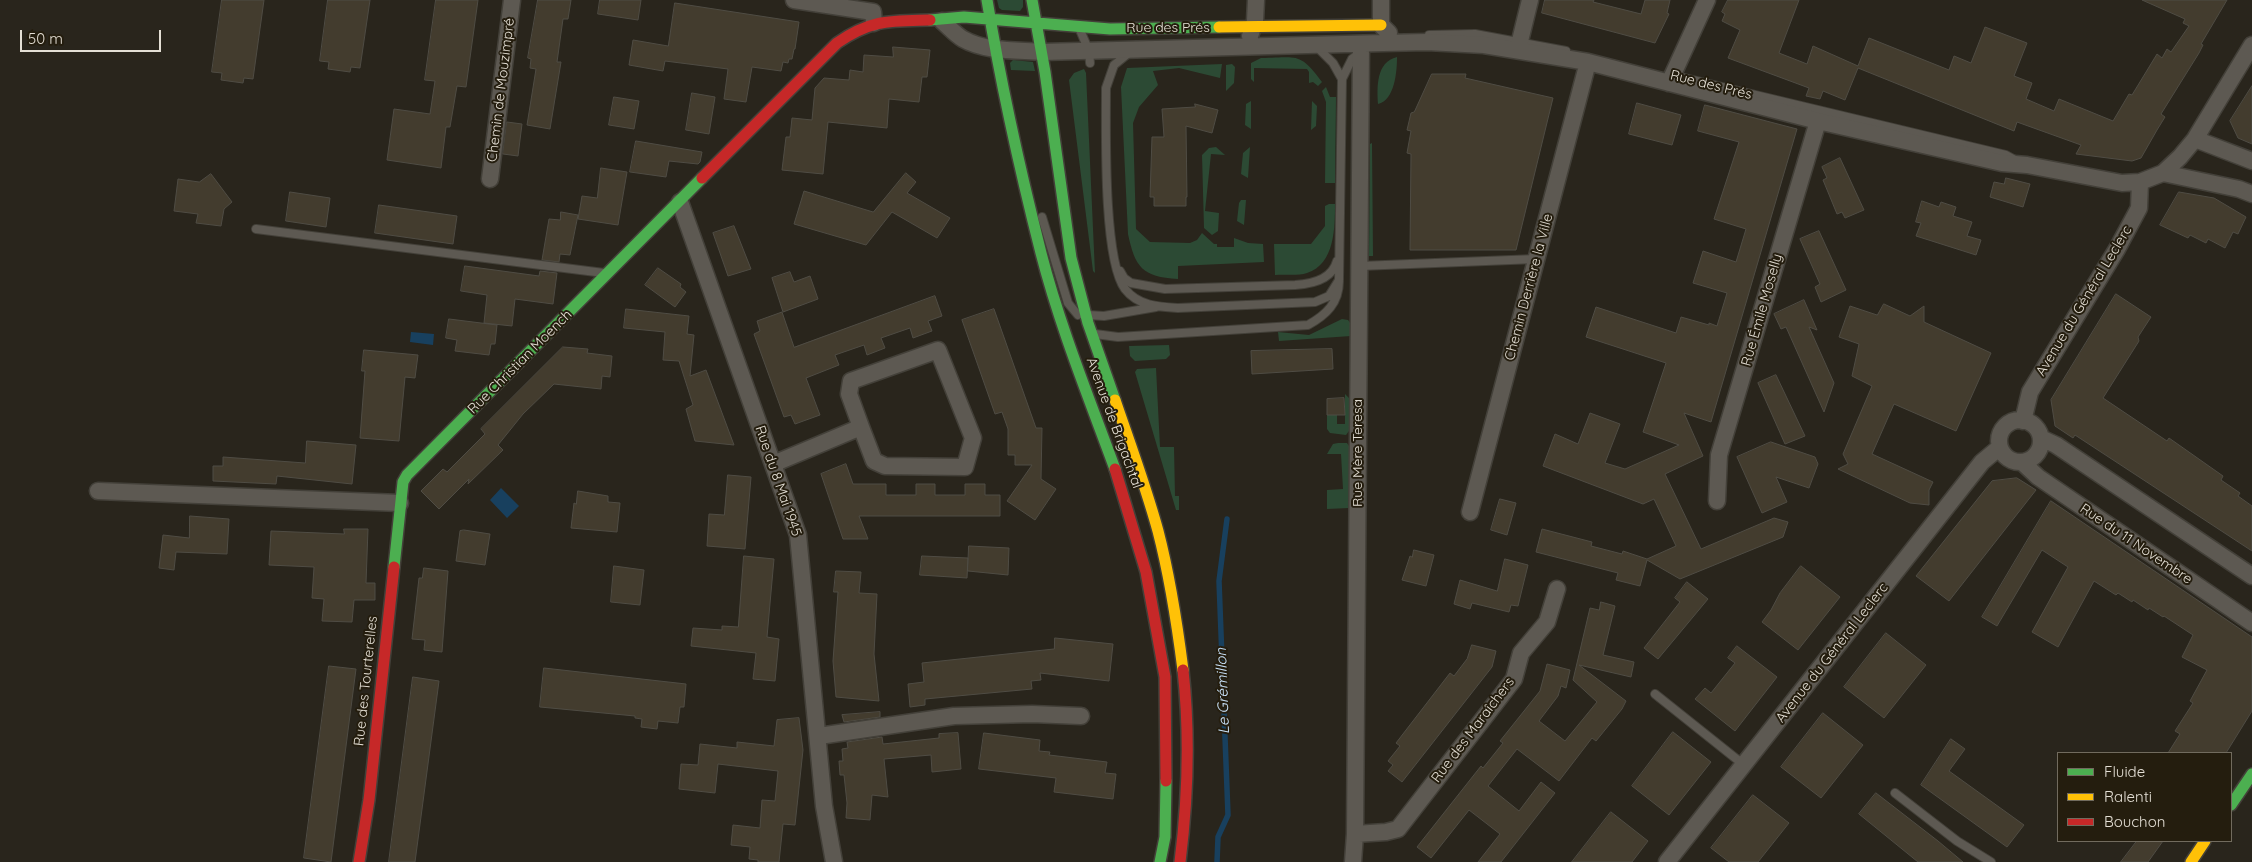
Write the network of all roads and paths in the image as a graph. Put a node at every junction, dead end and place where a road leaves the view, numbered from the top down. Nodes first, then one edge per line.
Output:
1 (512, 0) edge
2 (987, 0) edge
3 (1032, 0) edge
4 (1256, 0) edge
5 (1381, 0) edge
6 (1530, 0) edge
7 (1707, 0) edge
8 (801, 1) edge
9 (874, 12) edge
10 (991, 19) junction
11 (942, 21) junction
12 (1037, 24) junction
13 (1078, 27) junction
14 (1388, 36) junction
15 (1250, 37) junction
16 (1285, 37) dead end
17 (1294, 37) junction
18 (1353, 39) junction
19 (1160, 40) dead end
20 (1519, 45) junction
21 (1316, 46) junction
22 (2252, 46) edge
23 (995, 48) junction
24 (1134, 49) junction
25 (1042, 52) junction
26 (1090, 57) junction
27 (1588, 62) junction
28 (1342, 79) junction
29 (1671, 79) junction
30 (1818, 121) junction
31 (2195, 138) junction
32 (2252, 161) edge
33 (2027, 165) junction
34 (1024, 173) junction
35 (2163, 173) junction
36 (490, 179) dead end
37 (2140, 182) junction
38 (2252, 194) edge
39 (680, 202) junction
40 (256, 229) dead end
41 (1112, 253) junction
42 (1339, 253) junction
43 (1536, 258) junction
44 (1360, 266) junction
45 (609, 273) junction
46 (1339, 280) junction
47 (1156, 307) junction
48 (1081, 314) junction
49 (1092, 334) junction
50 (2024, 421) junction
51 (861, 427) junction
52 (2041, 438) junction
53 (2000, 447) junction
54 (2023, 463) junction
55 (773, 464) junction
56 (98, 491) dead end
57 (1717, 501) dead end
58 (400, 503) junction
59 (1470, 512) dead end
60 (2252, 576) edge
61 (1557, 589) dead end
62 (2252, 623) edge
63 (1654, 694) dead end
64 (1081, 716) dead end
65 (819, 736) junction
66 (1744, 765) junction
67 (2252, 774) edge
68 (1895, 793) dead end
69 (2232, 803) edge
70 (1355, 834) junction
71 (2205, 842) edge
72 (359, 862) edge
73 (834, 862) edge
74 (1160, 862) edge
75 (1180, 862) edge
76 (1353, 862) edge
77 (1668, 862) edge
78 (1991, 862) edge
79 (2191, 862) edge

1 - 36 street, Chemin de Mouzimpré
2 - 10 main road, Avenue de Brigachtal
3 - 12 main road, Avenue de Brigachtal
4 - 15 street
5 - 14 street
6 - 20 street
7 - 29 street
8 - 9 street
9 - 11 main road, Rue des Prés
9 - 39 main road, Rue Christian Moench
10 - 11 main road, Rue des Prés
10 - 12 main road, Rue des Prés
10 - 23 main road, Avenue de Brigachtal
11 - 23 street, Rue des Prés
12 - 13 main road, Rue des Prés
12 - 25 main road, Avenue de Brigachtal
13 - 15 main road, Rue des Prés
13 - 26 lane
14 - 18 street, Rue des Prés
14 - 18 main road, Rue des Prés
14 - 20 street, Rue des Prés
15 - 18 main road, Rue des Prés
15 - 21 street, Rue des Prés
15 - 24 street, Rue des Prés
16 - 17 lane, Rue des Prés
17 - 18 lane, Rue des Prés
17 - 21 lane
18 - 21 street, Rue des Prés
18 - 28 lane
18 - 44 street, Rue Mère Teresa
19 - 24 lane, Rue des Prés
20 - 27 street, Rue des Prés
20 - 29 lane, Rue des Prés
21 - 28 lane
22 - 31 street
23 - 25 street, Rue des Prés
23 - 34 main road, Avenue de Brigachtal
24 - 26 street, Rue des Prés
24 - 41 lane
25 - 26 street, Rue des Prés
25 - 48 main road, Avenue de Brigachtal
27 - 29 street, Rue des Prés
27 - 43 street, Chemin Derrière la Ville
28 - 42 lane
29 - 30 street, Rue des Prés
29 - 33 lane, Rue des Prés
30 - 33 street, Rue des Prés
30 - 57 street, Rue Émile Moselly
31 - 32 street
31 - 35 street
33 - 37 street, Rue des Prés
34 - 48 lane
34 - 74 main road, Avenue de Brigachtal
35 - 37 street, Rue des Prés
35 - 38 street
37 - 50 street, Avenue du Général Leclerc
39 - 45 main road, Rue Christian Moench
39 - 55 street, Rue du 8 Mai 1945
40 - 45 lane
41 - 42 lane
41 - 47 lane
42 - 46 lane
43 - 44 lane
43 - 59 street, Chemin Derrière la Ville
44 - 70 street, Rue Mère Teresa
45 - 58 main road, Rue Christian Moench
46 - 47 lane
46 - 49 lane
47 - 48 lane
48 - 49 main road, Avenue de Brigachtal
49 - 75 main road, Avenue de Brigachtal
50 - 52 street
50 - 53 street
51 - 51 street
51 - 55 street
52 - 54 street
52 - 60 street
53 - 54 street
53 - 66 street, Avenue du Général Leclerc
54 - 62 street, Rue du 11 Novembre
55 - 65 street, Rue du 8 Mai 1945
56 - 58 street
58 - 72 main road, Rue des Tourterelles
61 - 70 street, Rue des Maraîchers
63 - 66 lane
64 - 65 street
65 - 73 street, Rue du 8 Mai 1945
66 - 77 street, Avenue du Général Leclerc
67 - 69 main road
68 - 78 lane
70 - 76 street, Rue Mère Teresa
71 - 79 main road

